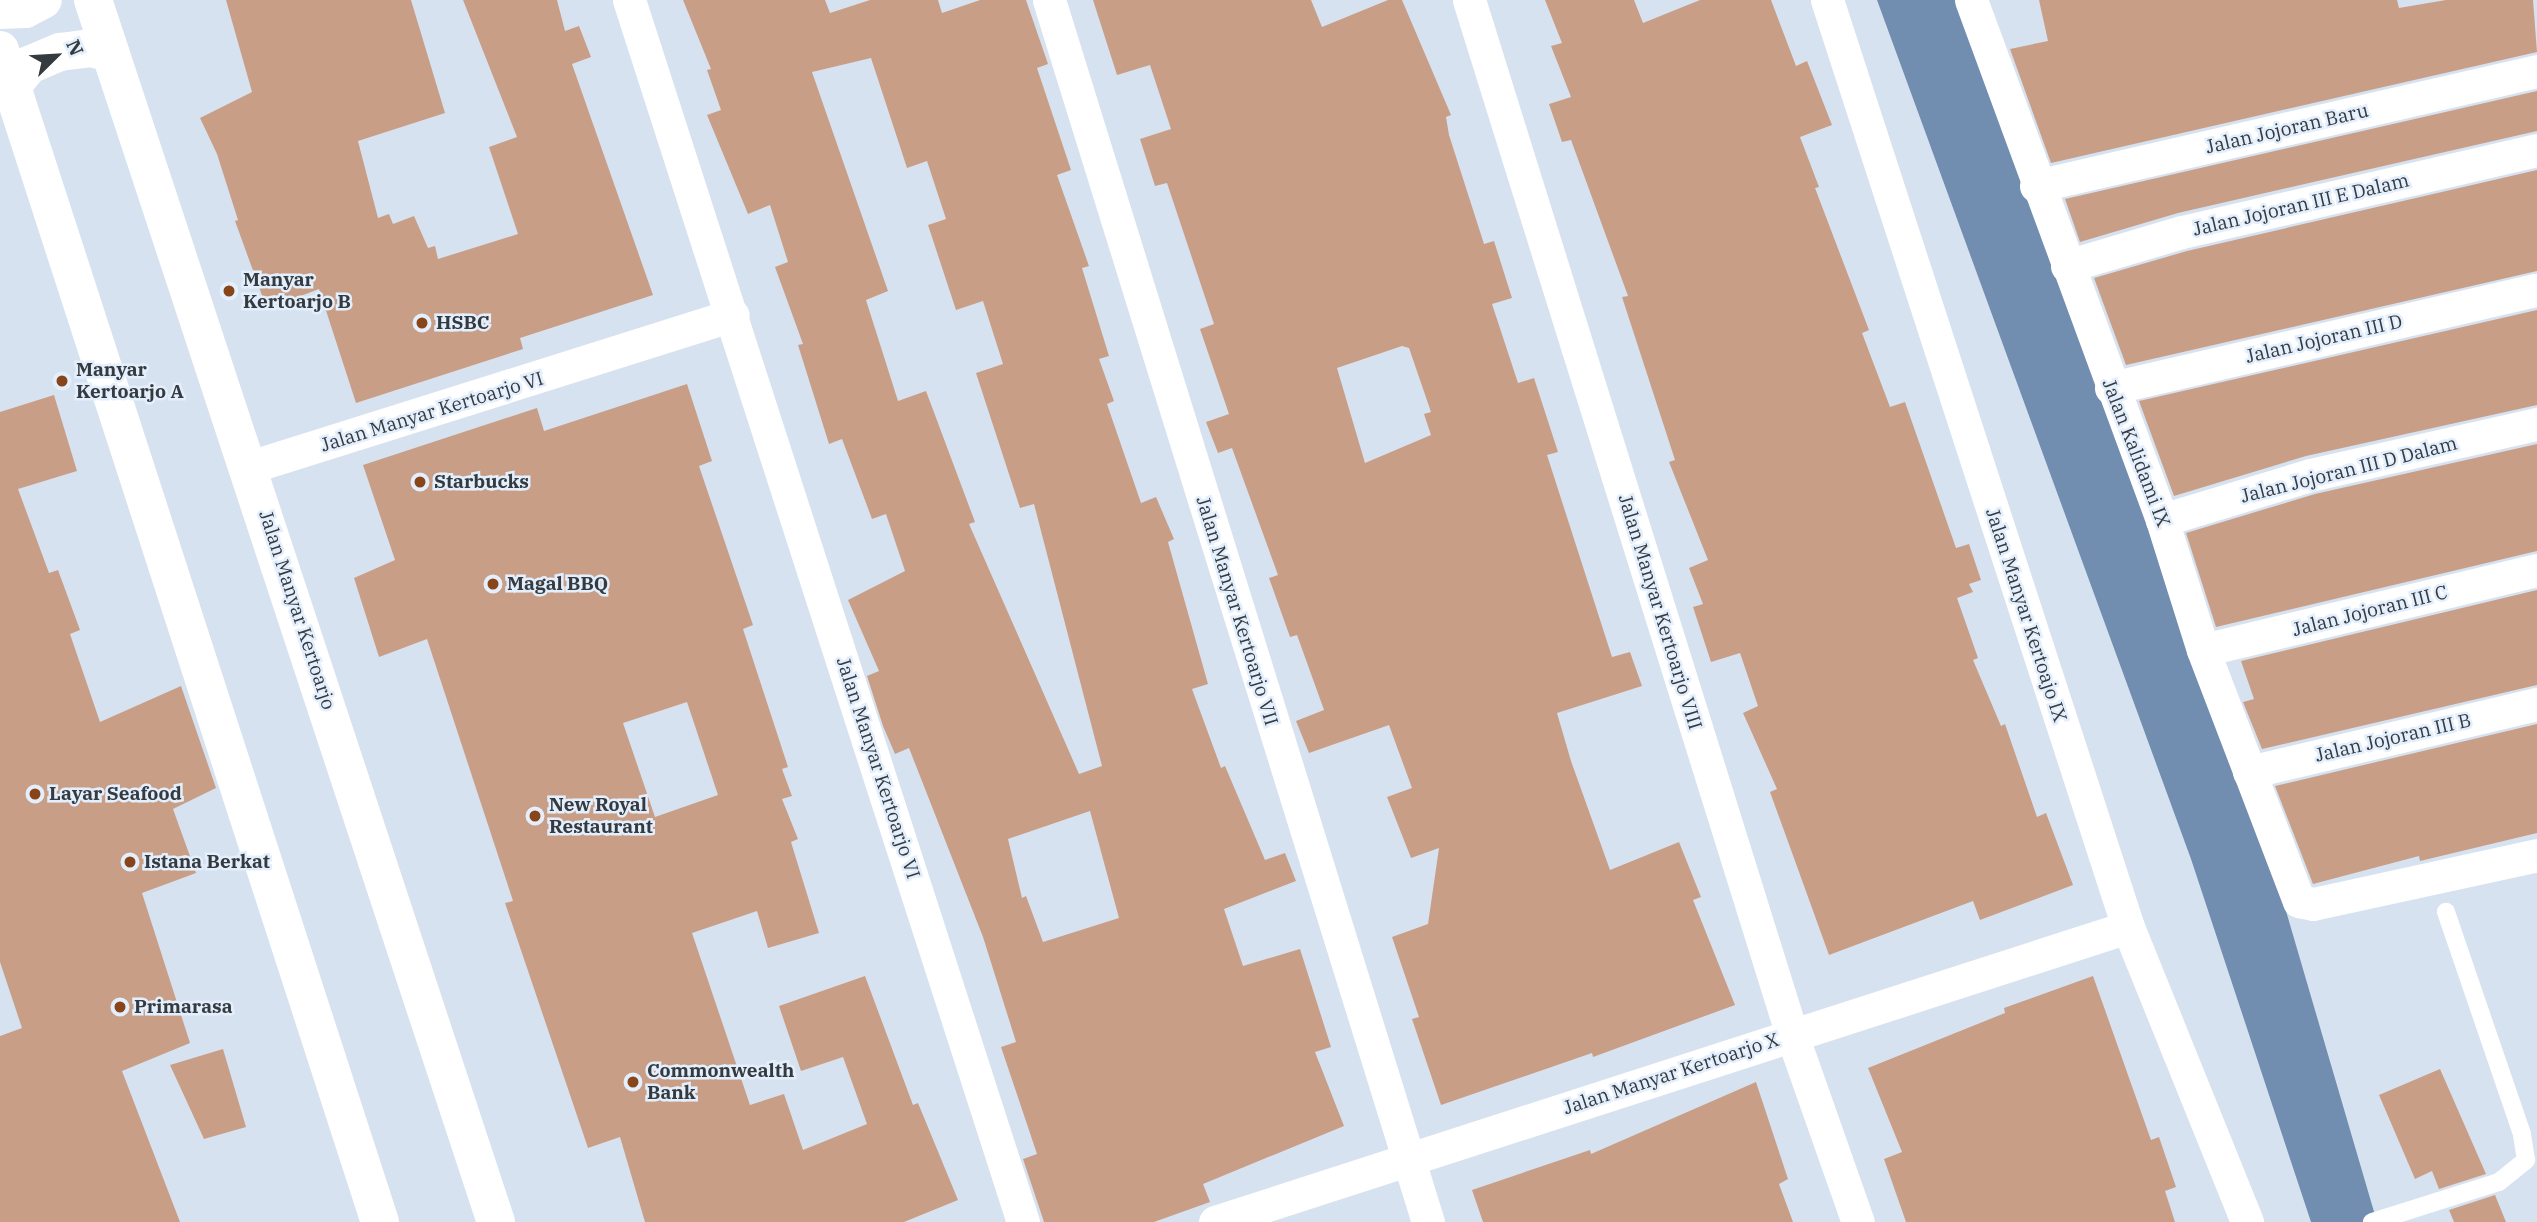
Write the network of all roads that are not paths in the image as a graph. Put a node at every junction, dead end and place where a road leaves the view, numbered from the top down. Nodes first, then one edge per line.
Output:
1 (43, 0) edge
2 (93, 0) edge
3 (629, 0) edge
4 (1049, 0) edge
5 (1469, 0) edge
6 (1826, 0) edge
7 (1971, 0) edge
8 (0, 10) edge
9 (0, 50) edge
10 (110, 53) junction
11 (2537, 71) edge
12 (12, 109) edge
13 (2537, 150) edge
14 (2036, 186) junction
15 (2067, 266) junction
16 (2537, 290) edge
17 (733, 315) junction
18 (2111, 388) junction
19 (2537, 424) edge
20 (250, 467) junction
21 (2162, 520) junction
22 (2537, 570) edge
23 (2203, 650) junction
24 (2537, 704) edge
25 (2249, 772) junction
26 (2537, 855) edge
27 (2446, 912) dead end
28 (2128, 927) junction
29 (1792, 1035) junction
30 (1407, 1160) junction
31 (2381, 1219) edge
32 (380, 1222) edge
33 (496, 1222) edge
34 (1023, 1222) edge
35 (1215, 1222) edge
36 (1428, 1222) edge
37 (1858, 1222) edge
38 (2247, 1222) edge

1 - 8 main road
2 - 10 main road, Jalan Manyar Kertoarjo
3 - 17 street, Jalan Manyar Kertoarjo VI
4 - 30 street, Jalan Manyar Kertoarjo VII
5 - 29 street, Jalan Manyar Kertoarjo VIII
6 - 28 street, Jalan Manyar Kertoajo IX
7 - 14 street, Jalan Kalidami IX
9 - 12 main road
10 - 12 main road
10 - 20 main road, Jalan Manyar Kertoarjo
11 - 14 street, Jalan Jojoran Baru
12 - 32 main road
13 - 15 street, Jalan Jojoran III E Dalam
14 - 15 street, Jalan Kalidami IX
15 - 18 street, Jalan Kalidami IX
16 - 18 street, Jalan Jojoran III D
17 - 20 street, Jalan Manyar Kertoarjo VI
17 - 34 street, Jalan Manyar Kertoarjo VI
18 - 21 street, Jalan Kalidami IX
19 - 21 street, Jalan Jojoran III D Dalam
20 - 33 main road, Jalan Manyar Kertoarjo
21 - 23 street, Jalan Kalidami IX
22 - 23 street, Jalan Jojoran III C
23 - 25 street, Jalan Kalidami IX
24 - 25 street, Jalan Jojoran III B
25 - 26 street, Jalan Kalidami IX
27 - 31 lane
28 - 29 street, Jalan Manyar Kertoarjo X
28 - 38 street, Jalan Manyar Kertoajo IX
29 - 30 street, Jalan Manyar Kertoarjo X
29 - 37 street, Jalan Manyar Kertoarjo VIII
30 - 35 street, Jalan Manyar Kertoarjo X
30 - 36 street, Jalan Manyar Kertoarjo VII

